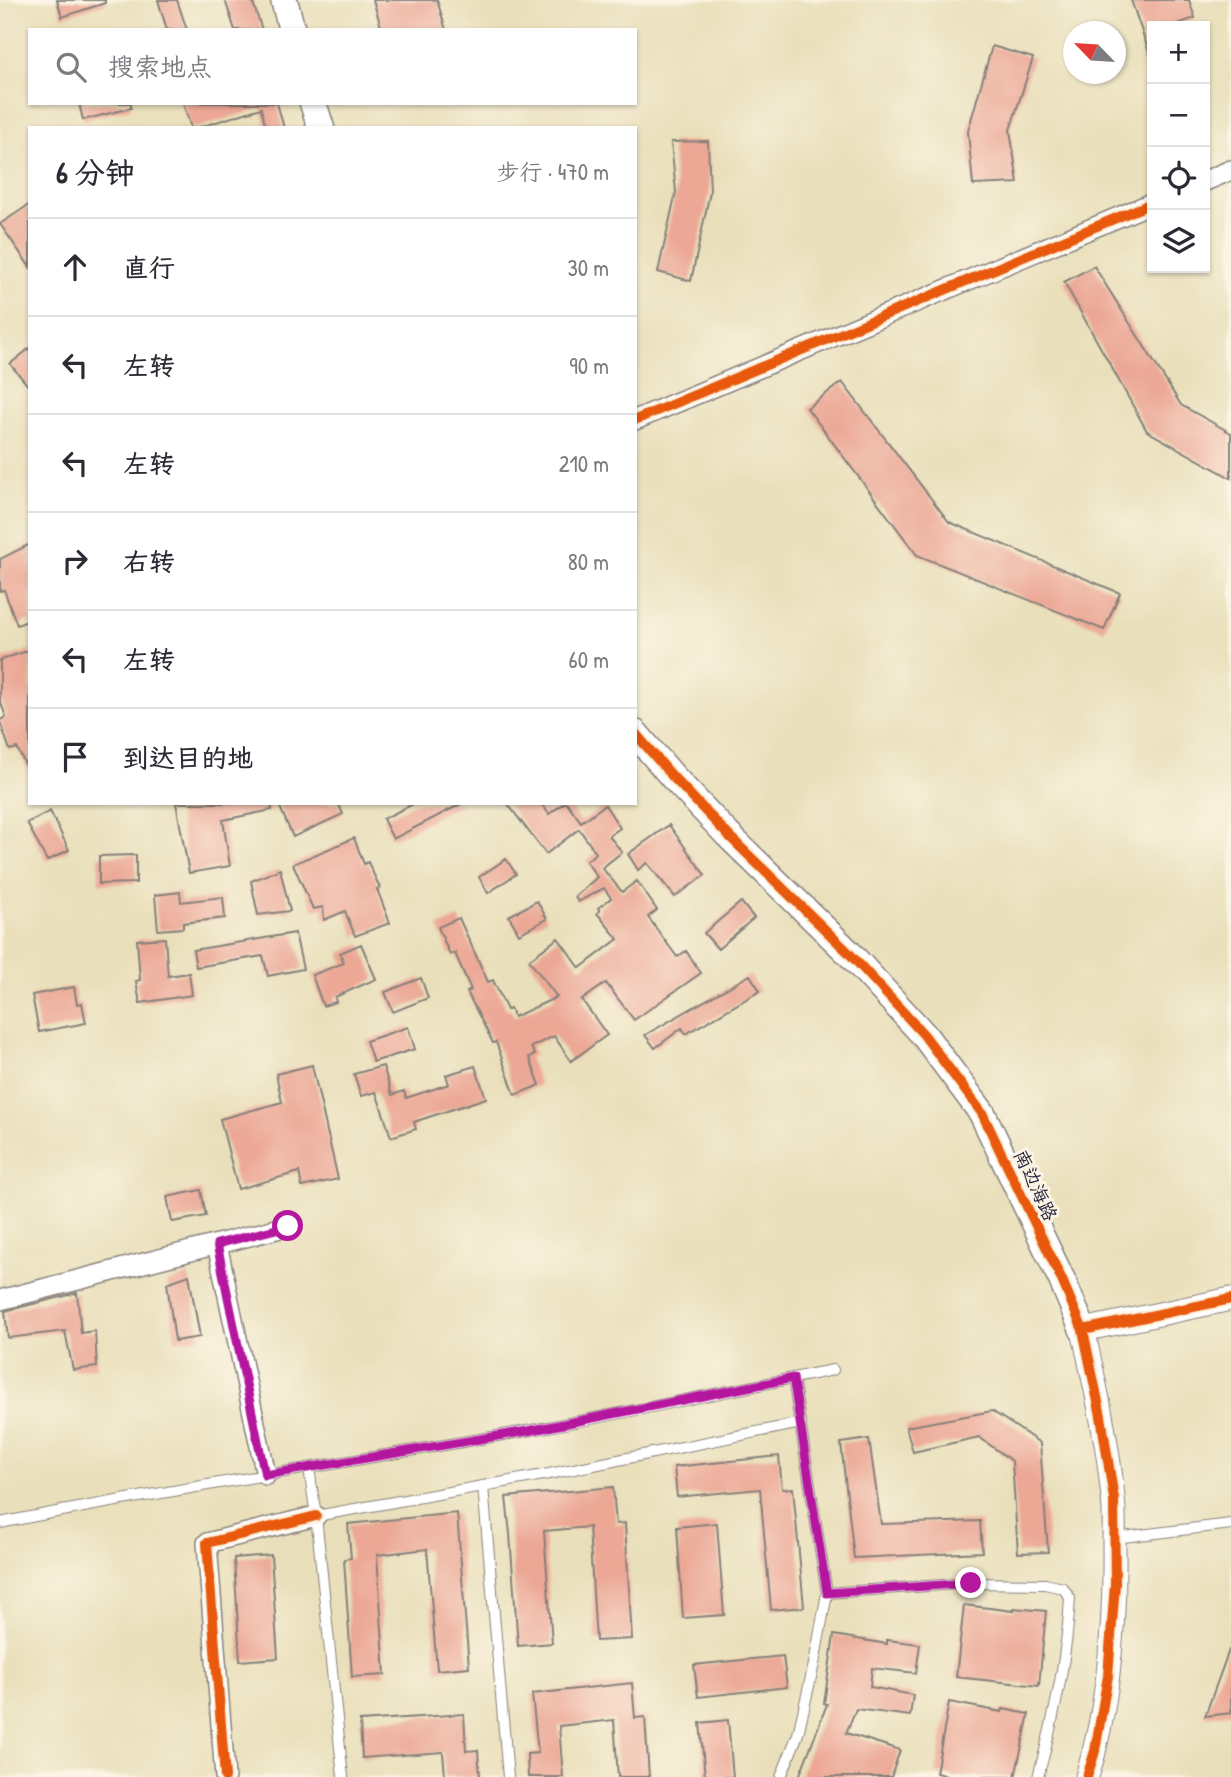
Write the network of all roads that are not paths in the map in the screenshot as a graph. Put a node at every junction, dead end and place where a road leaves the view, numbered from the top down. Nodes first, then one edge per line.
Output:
1 (284, 0) edge
2 (291, 28) edge
3 (314, 105) edge
4 (320, 126) edge
5 (1231, 170) edge
6 (1210, 179) edge
7 (1147, 205) edge
8 (637, 419) edge
9 (637, 735) edge
10 (288, 1226) dead end
11 (217, 1244) junction
12 (1231, 1299) edge
13 (0, 1300) edge
14 (1083, 1330) junction
15 (832, 1370) dead end
16 (793, 1378) junction
17 (800, 1423) junction
18 (309, 1468) junction
19 (265, 1475) junction
20 (483, 1486) junction
21 (316, 1516) junction
22 (0, 1523) edge
23 (1231, 1524) edge
24 (1114, 1538) junction
25 (827, 1593) junction
26 (225, 1777) edge
27 (343, 1777) edge
28 (508, 1777) edge
29 (781, 1777) edge
30 (1038, 1777) edge
31 (1087, 1777) edge

1 - 2 main road
3 - 4 main road
5 - 6 street
7 - 8 street
9 - 14 main road, 南边海路
10 - 11 street
11 - 13 street
11 - 19 street
12 - 14 street
14 - 24 street, 南边海路
15 - 16 lane
16 - 17 lane
16 - 18 lane
17 - 20 lane
17 - 25 lane
18 - 19 lane
18 - 21 lane
19 - 22 lane
20 - 21 lane
20 - 28 lane
21 - 26 street
21 - 27 lane
23 - 24 lane
24 - 31 street, 南边海路
25 - 29 lane
25 - 30 lane

